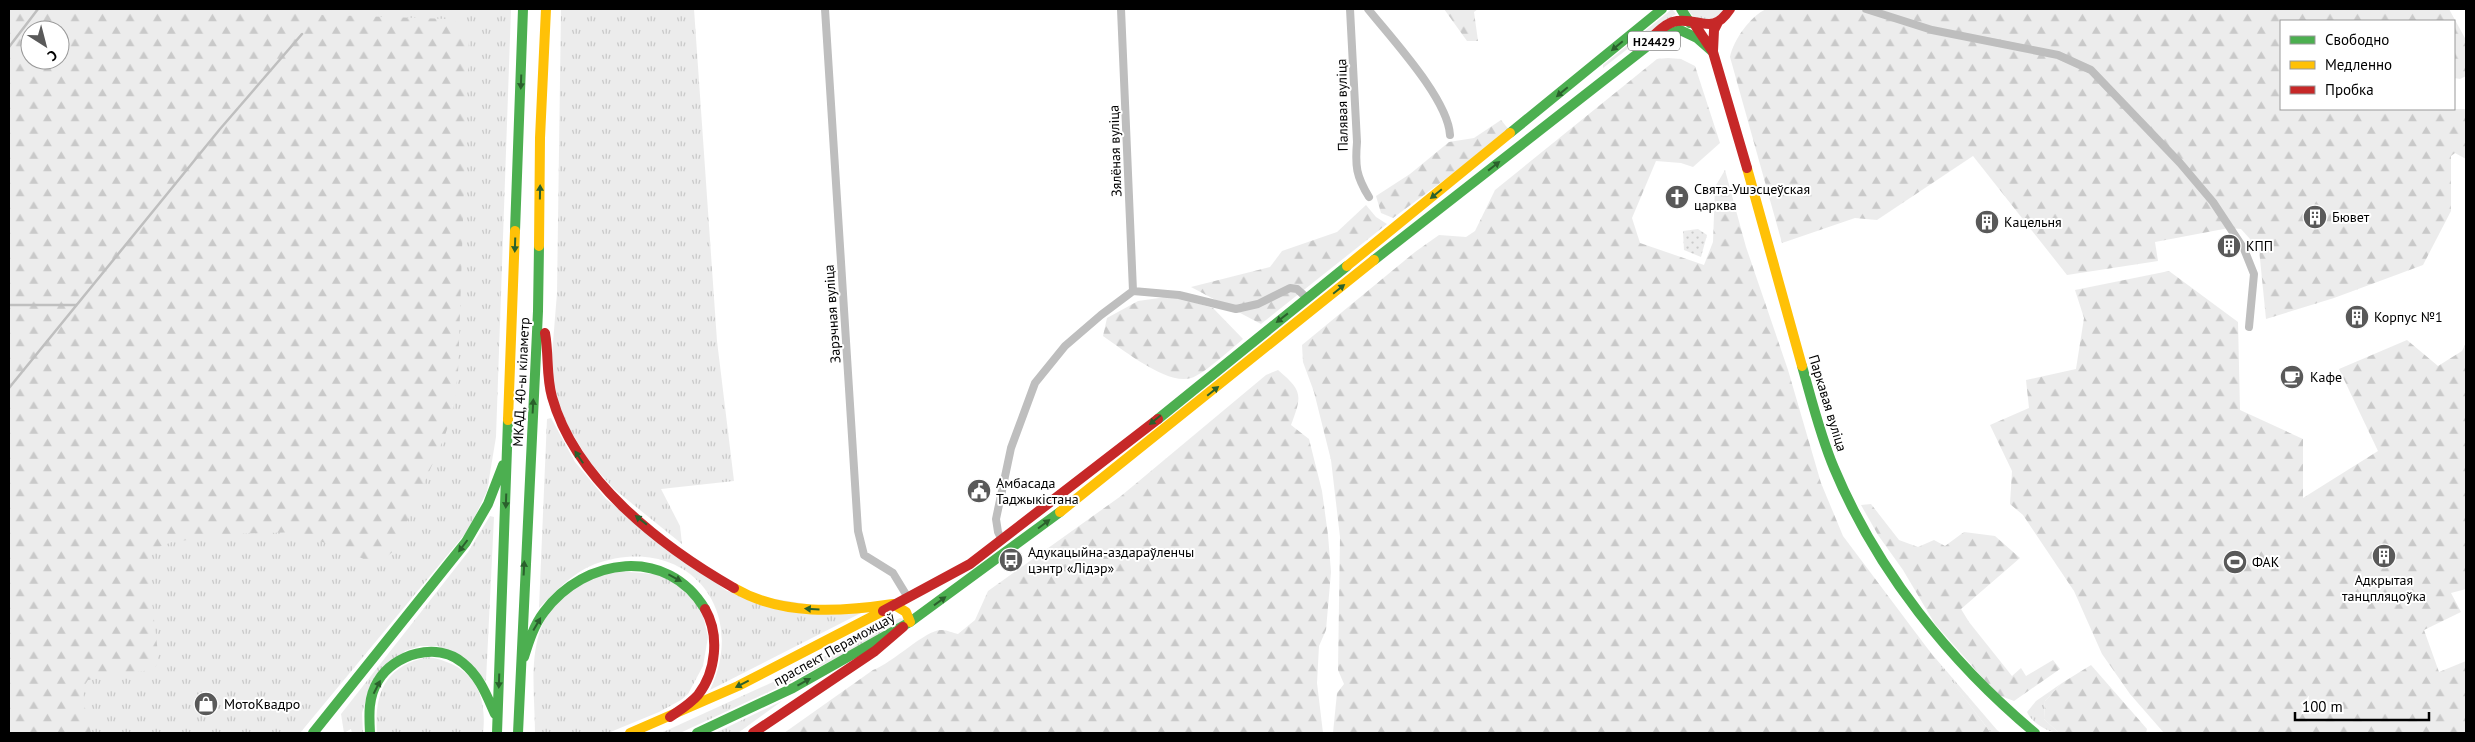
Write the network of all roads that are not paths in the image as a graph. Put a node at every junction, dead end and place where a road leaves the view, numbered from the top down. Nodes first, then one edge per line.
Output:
1 (523, 9) edge
2 (546, 9) edge
3 (825, 9) edge
4 (1121, 9) edge
5 (1350, 9) edge
6 (1368, 9) edge
7 (1662, 9) edge
8 (1681, 9) edge
9 (1730, 9) edge
10 (1866, 9) edge
11 (1718, 22) junction
12 (1692, 24) junction
13 (1713, 52) junction
14 (1600, 82) junction
15 (1450, 135) dead end
16 (1369, 197) dead end
17 (1133, 291) junction
18 (1307, 298) junction
19 (538, 311) junction
20 (2249, 327) dead end
21 (507, 453) junction
22 (1002, 540) junction
23 (908, 596) junction
24 (893, 604) junction
25 (907, 625) junction
26 (519, 669) junction
27 (670, 717) junction
28 (498, 730) edge
29 (313, 733) edge
30 (370, 733) edge
31 (518, 733) edge
32 (630, 733) edge
33 (697, 733) edge
34 (753, 733) edge
35 (2035, 733) edge

1 -> 21 main road, МКАД, 40-ы кіламетр
19 -> 2 main road, МКАД, 40-ы кіламетр
3 - 23 street, Зарэчная вуліца
4 - 17 street, Зялёная вуліца
5 - 16 street, Палявая вуліца
6 - 15 street
7 -> 18 main road
8 - 12 main road, Н24429
9 - 11 main road
10 - 20 street
11 - 12 main road, Н24429
11 - 13 main road, Паркавая вуліца / Н24429
12 - 13 main road, Паркавая вуліца / Н24429
12 - 14 main road
13 - 14 main road, Н24429
13 - 35 main road, Паркавая вуліца / Н24429
25 -> 14 main road, праспект Пераможцаў
17 - 18 street
17 - 22 street
18 -> 22 main road
24 -> 19 main road
26 -> 19 main road, МКАД, 40-ы кіламетр
21 -> 28 main road, МКАД, 40-ы кіламетр
21 -> 29 main road
22 - 23 main road
23 - 24 main road
24 - 25 main road
24 -> 27 main road
33 -> 25 main road, праспект Пераможцаў
25 - 34 main road
26 -> 27 main road
26 - 31 main road, МКАД, 40-ы кіламетр
27 - 32 main road
30 -> 28 main road

